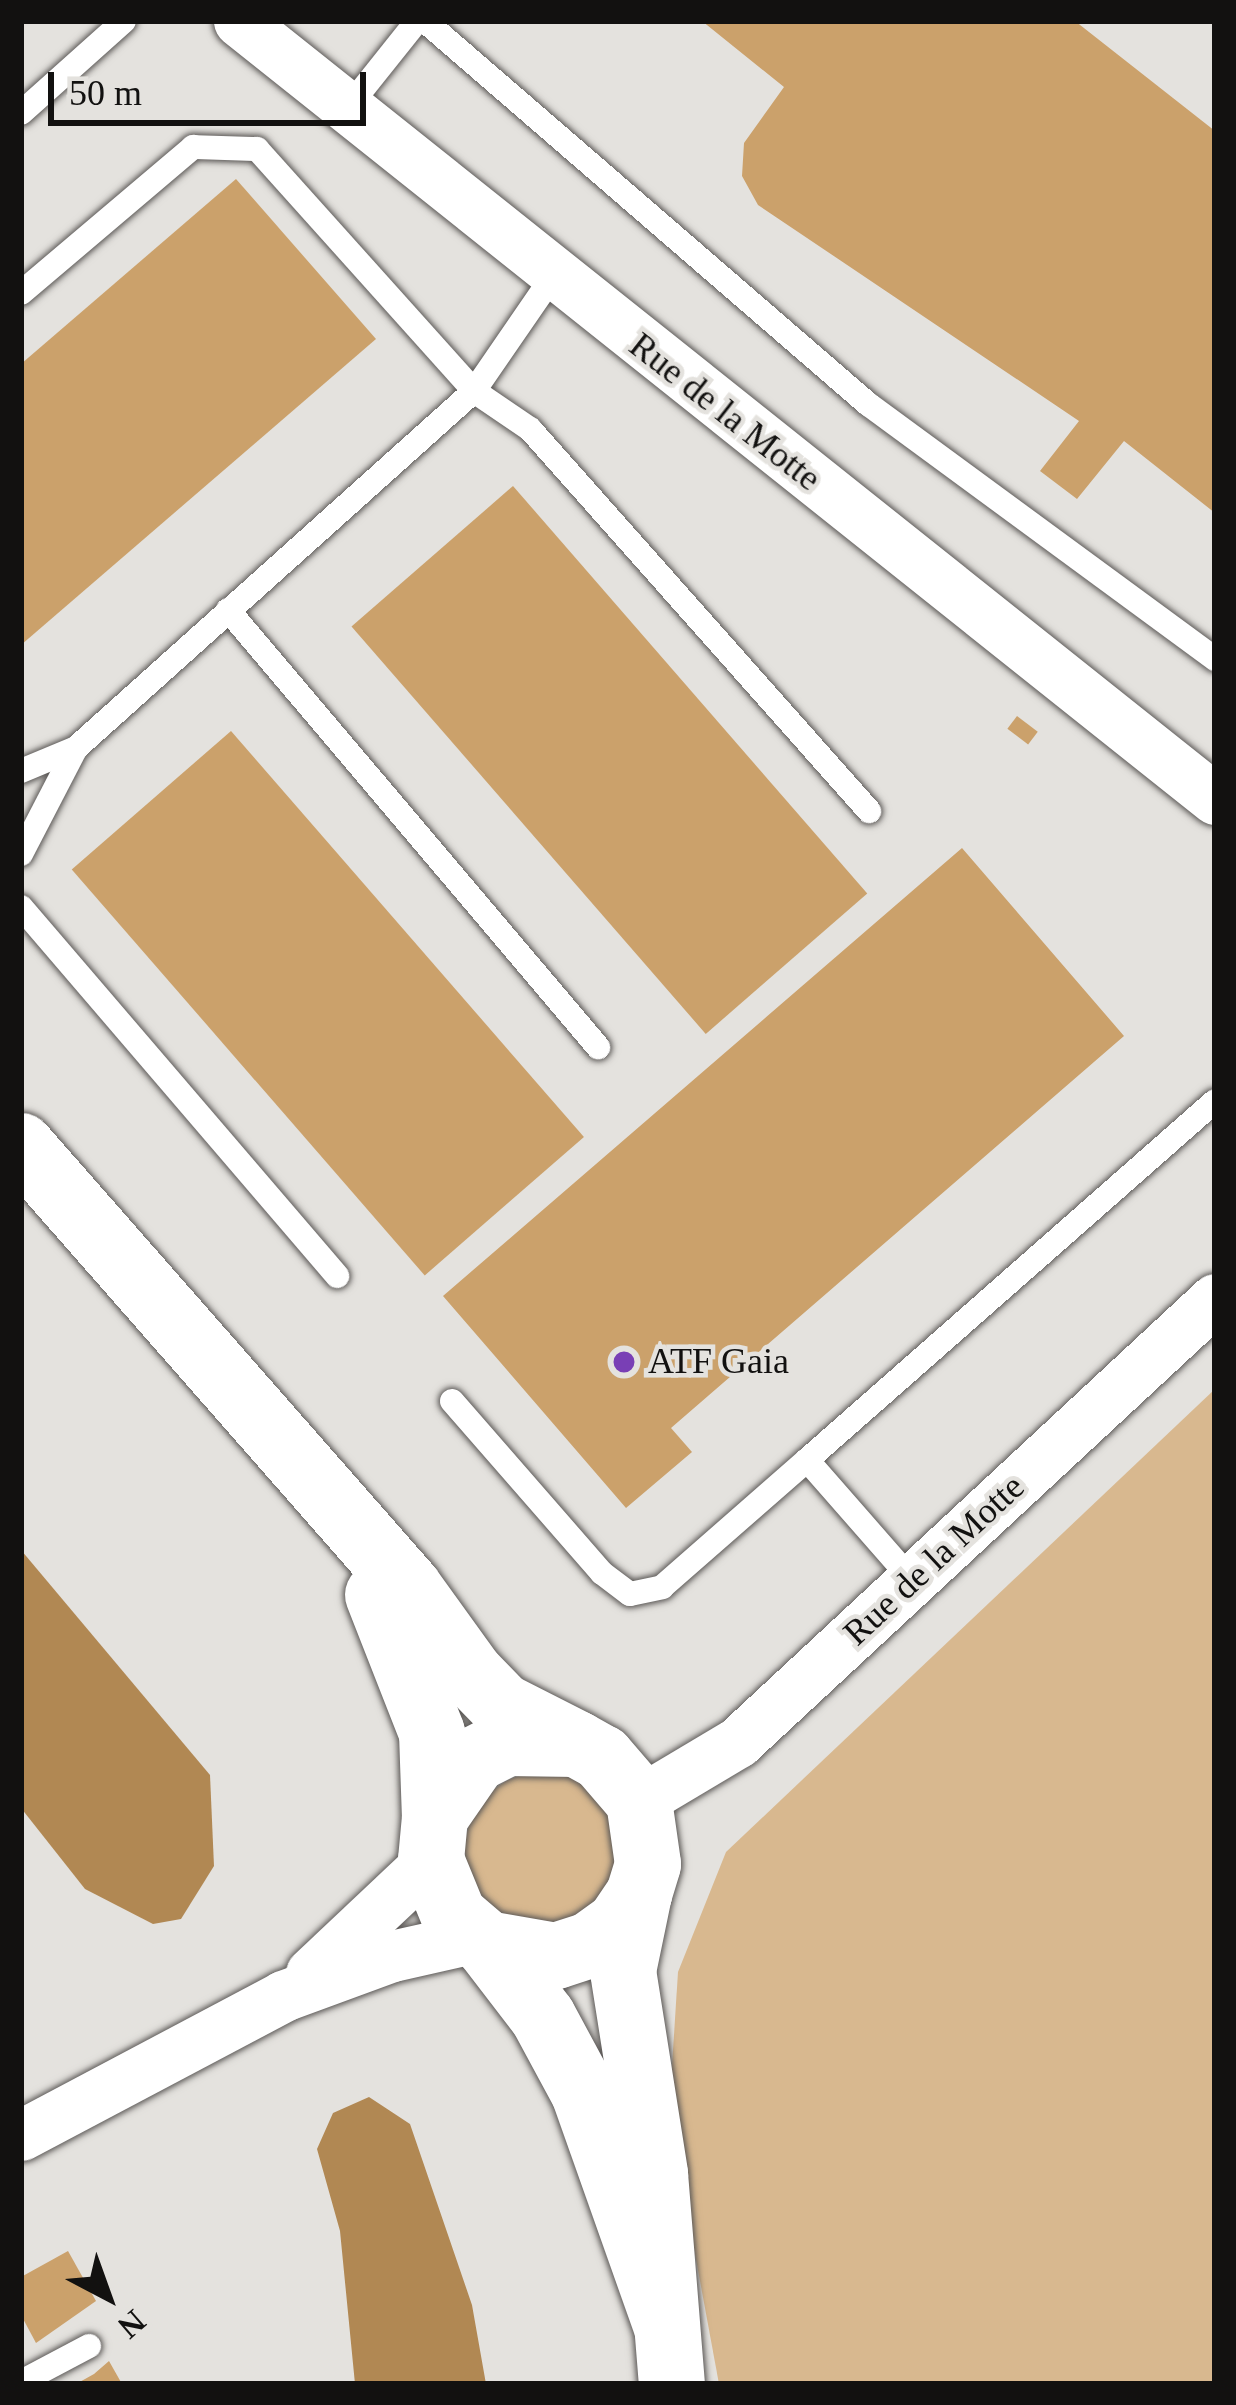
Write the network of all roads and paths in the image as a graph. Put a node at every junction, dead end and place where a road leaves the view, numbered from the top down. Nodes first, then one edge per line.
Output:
1 (124, 21) edge
2 (239, 21) edge
3 (421, 21) edge
4 (346, 110) junction
5 (21, 113) edge
6 (553, 276) junction
7 (21, 293) edge
8 (474, 391) junction
9 (228, 610) junction
10 (1215, 659) edge
11 (76, 748) junction
12 (21, 771) edge
13 (1215, 799) edge
14 (869, 812) dead end
15 (21, 854) edge
16 (21, 907) edge
17 (598, 1047) dead end
18 (1215, 1101) edge
19 (21, 1146) edge
20 (338, 1276) dead end
21 (1215, 1299) edge
22 (452, 1401) dead end
23 (807, 1460) junction
24 (337, 1510) junction
25 (913, 1581) junction
26 (577, 1744) junction
27 (639, 1801) junction
28 (433, 1838) junction
29 (638, 1894) junction
30 (482, 1940) junction
31 (283, 1996) junction
32 (21, 2134) edge
33 (89, 2346) dead end
34 (669, 2354) edge
35 (22, 2378) edge

1 - 5 lane
2 - 4 street, Rue de la Motte
3 - 4 lane
3 - 10 lane
4 - 6 street, Rue de la Motte
6 - 8 lane
6 - 13 street, Rue de la Motte
7 - 8 lane
8 - 9 lane
8 - 14 lane
9 - 11 lane
9 - 17 lane
11 - 12 lane
11 - 15 lane
16 - 20 lane
18 - 23 lane
19 - 24 main road
21 - 25 street, Rue de la Motte
22 - 23 lane
23 - 25 lane
24 - 26 main road
24 - 28 main road
25 - 27 street, Rue de la Motte
26 - 27 main road
26 - 28 main road
27 - 29 main road
28 - 30 main road
28 - 31 street
29 - 30 main road
29 - 34 main road
30 - 31 street
30 - 34 main road
31 - 32 street
33 - 35 lane

